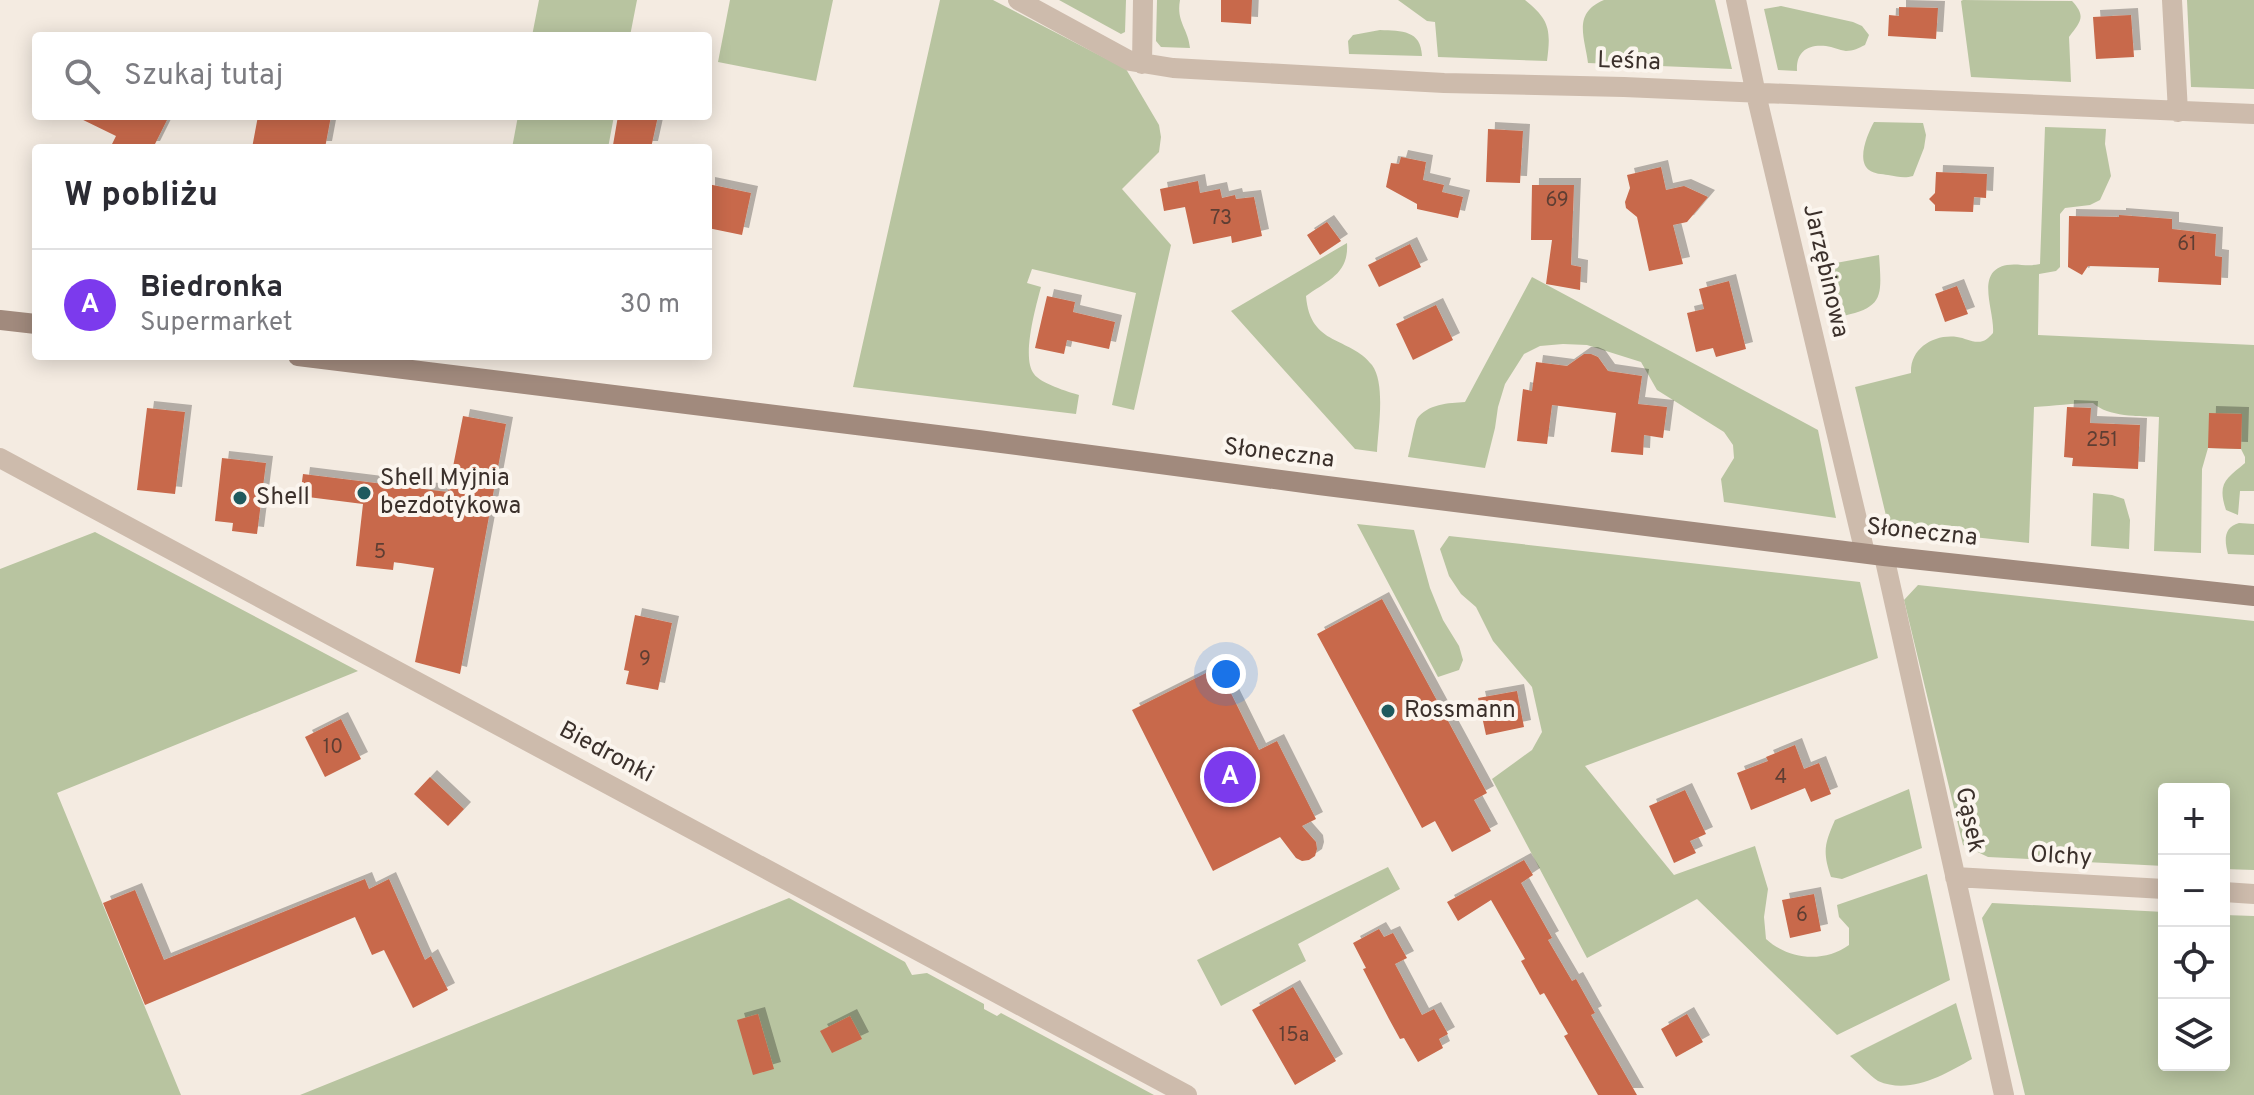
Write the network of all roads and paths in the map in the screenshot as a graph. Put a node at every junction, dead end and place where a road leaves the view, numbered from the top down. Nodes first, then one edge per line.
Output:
1 (1018, 0) edge
2 (1143, 0) edge
3 (1736, 0) edge
4 (2172, 0) edge
5 (1142, 64) junction
6 (1756, 94) junction
7 (2178, 112) junction
8 (2254, 114) edge
9 (0, 320) edge
10 (32, 324) edge
11 (330, 360) edge
12 (0, 458) edge
13 (1875, 554) junction
14 (2254, 596) edge
15 (1955, 877) junction
16 (2158, 889) edge
17 (2230, 892) edge
18 (2254, 894) edge
19 (1187, 1095) edge
20 (2004, 1095) edge

1 - 5 street, Leśna
2 - 5 street
3 - 6 street, Jarzębinowa
4 - 7 street
5 - 6 street, Leśna
6 - 7 street, Leśna
6 - 13 street, Jarzębinowa
7 - 8 street, Leśna
9 - 10 main road
11 - 13 main road, Słoneczna
12 - 19 street, Biedronki
13 - 14 main road, Słoneczna
13 - 15 street, Gąsek
15 - 16 street, Olchy
15 - 20 street, Gąsek
17 - 18 street

